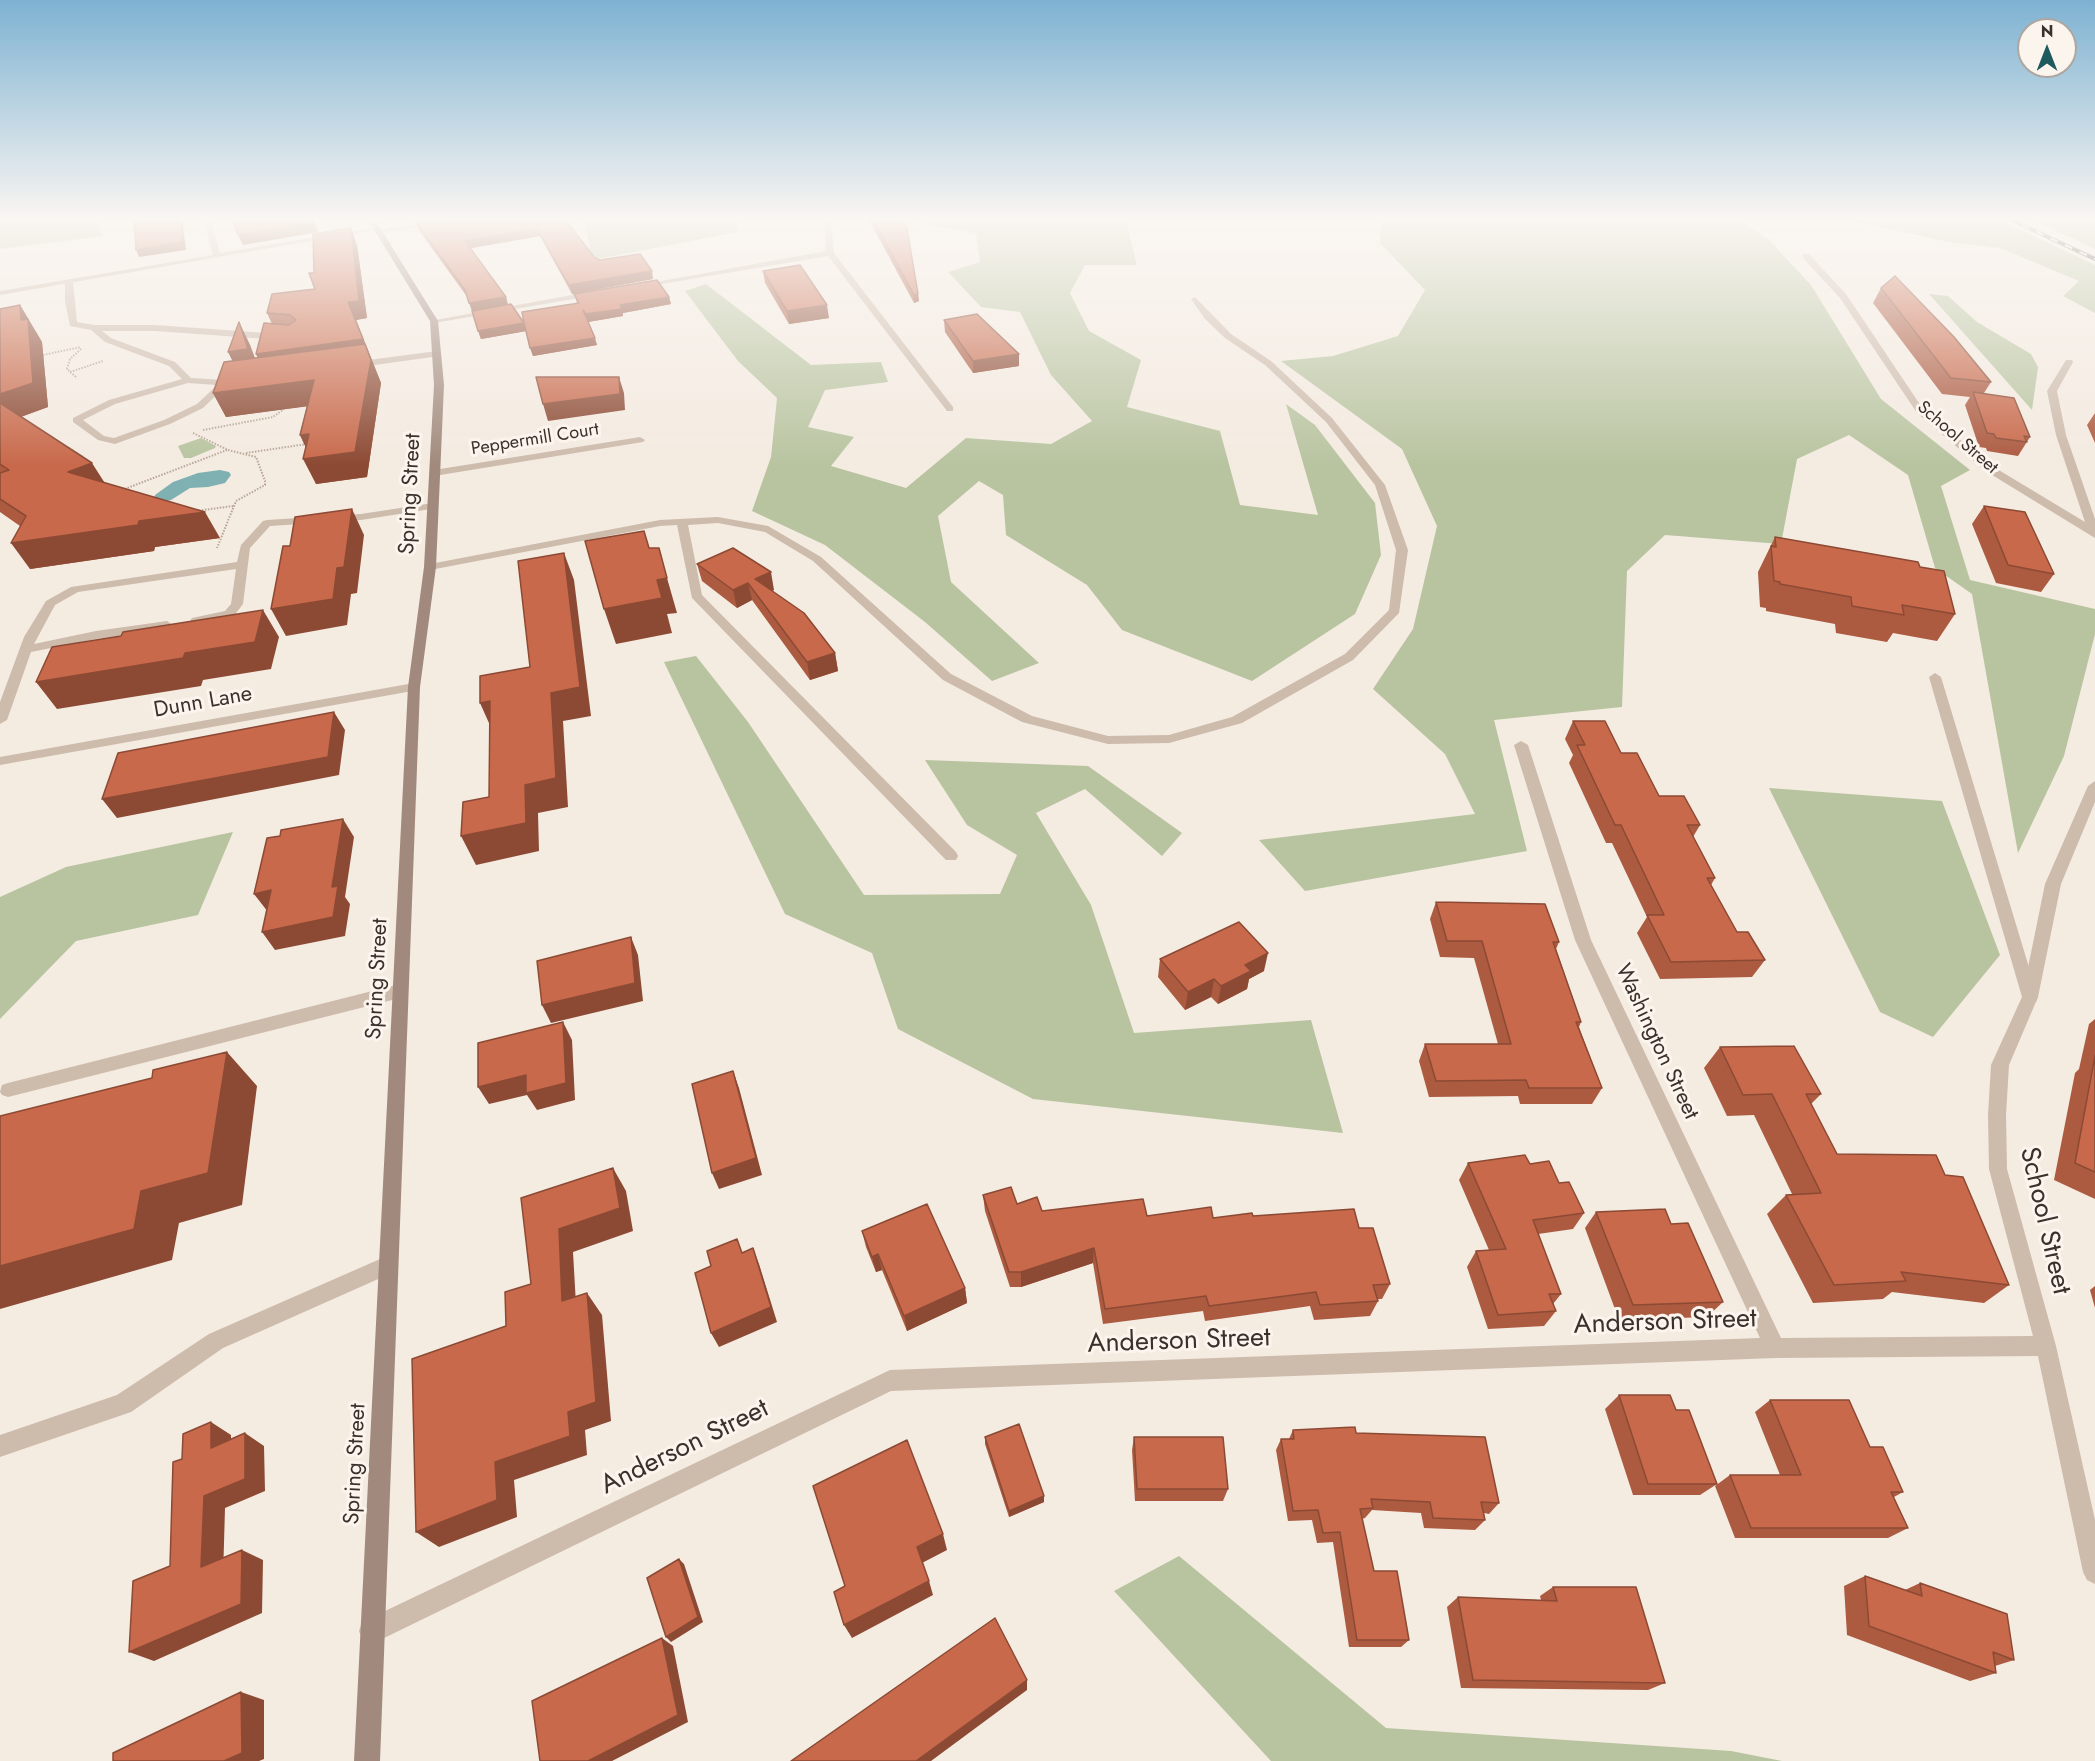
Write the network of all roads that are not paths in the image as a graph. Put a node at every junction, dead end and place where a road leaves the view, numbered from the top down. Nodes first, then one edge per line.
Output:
1 (69, 300) edge
2 (421, 300) edge
3 (555, 300) edge
4 (866, 300) edge
5 (1195, 300) edge
6 (1846, 300) edge
7 (434, 321) junction
8 (94, 328) junction
9 (286, 337) edge
10 (437, 354) junction
11 (2069, 362) dead end
12 (342, 367) edge
13 (188, 380) junction
14 (248, 380) edge
15 (224, 383) junction
16 (950, 409) dead end
17 (640, 440) dead end
18 (434, 473) junction
19 (433, 506) junction
20 (682, 523) junction
21 (2094, 534) edge
22 (241, 565) junction
23 (430, 567) junction
24 (26, 649) junction
25 (1935, 677) dead end
26 (414, 687) junction
27 (0, 720) edge
28 (1521, 745) dead end
29 (0, 761) edge
30 (2095, 786) edge
31 (951, 856) dead end
32 (400, 991) junction
33 (2030, 997) junction
34 (8, 1090) dead end
35 (387, 1265) junction
36 (2046, 1346) junction
37 (1775, 1348) junction
38 (0, 1446) edge
39 (2095, 1572) edge
40 (371, 1631) junction
41 (367, 1761) edge

1 - 8 street
2 - 7 main road, Spring Street
3 - 7 street
4 - 16 street
5 - 20 street
6 - 21 street, School Street
7 - 10 main road, Spring Street
8 - 9 street
8 - 13 street
10 - 12 street
10 - 18 main road, Spring Street
11 - 21 street, School Street
13 - 15 street
13 - 15 street
14 - 15 street
17 - 18 street, Peppermill Court
18 - 19 main road, Spring Street
19 - 22 street
19 - 23 main road, Spring Street
20 - 23 street
20 - 31 street
22 - 24 street
22 - 24 street
23 - 26 main road, Spring Street
24 - 27 street
25 - 33 street
26 - 29 street, Dunn Lane
26 - 32 main road, Spring Street
28 - 37 street, Washington Street
30 - 33 street, School Street
32 - 34 street
32 - 35 main road, Spring Street
33 - 36 street, School Street
35 - 38 street
35 - 40 main road, Spring Street
36 - 37 street, Anderson Street
36 - 39 street, School Street
37 - 40 street, Anderson Street
40 - 41 main road, Spring Street

